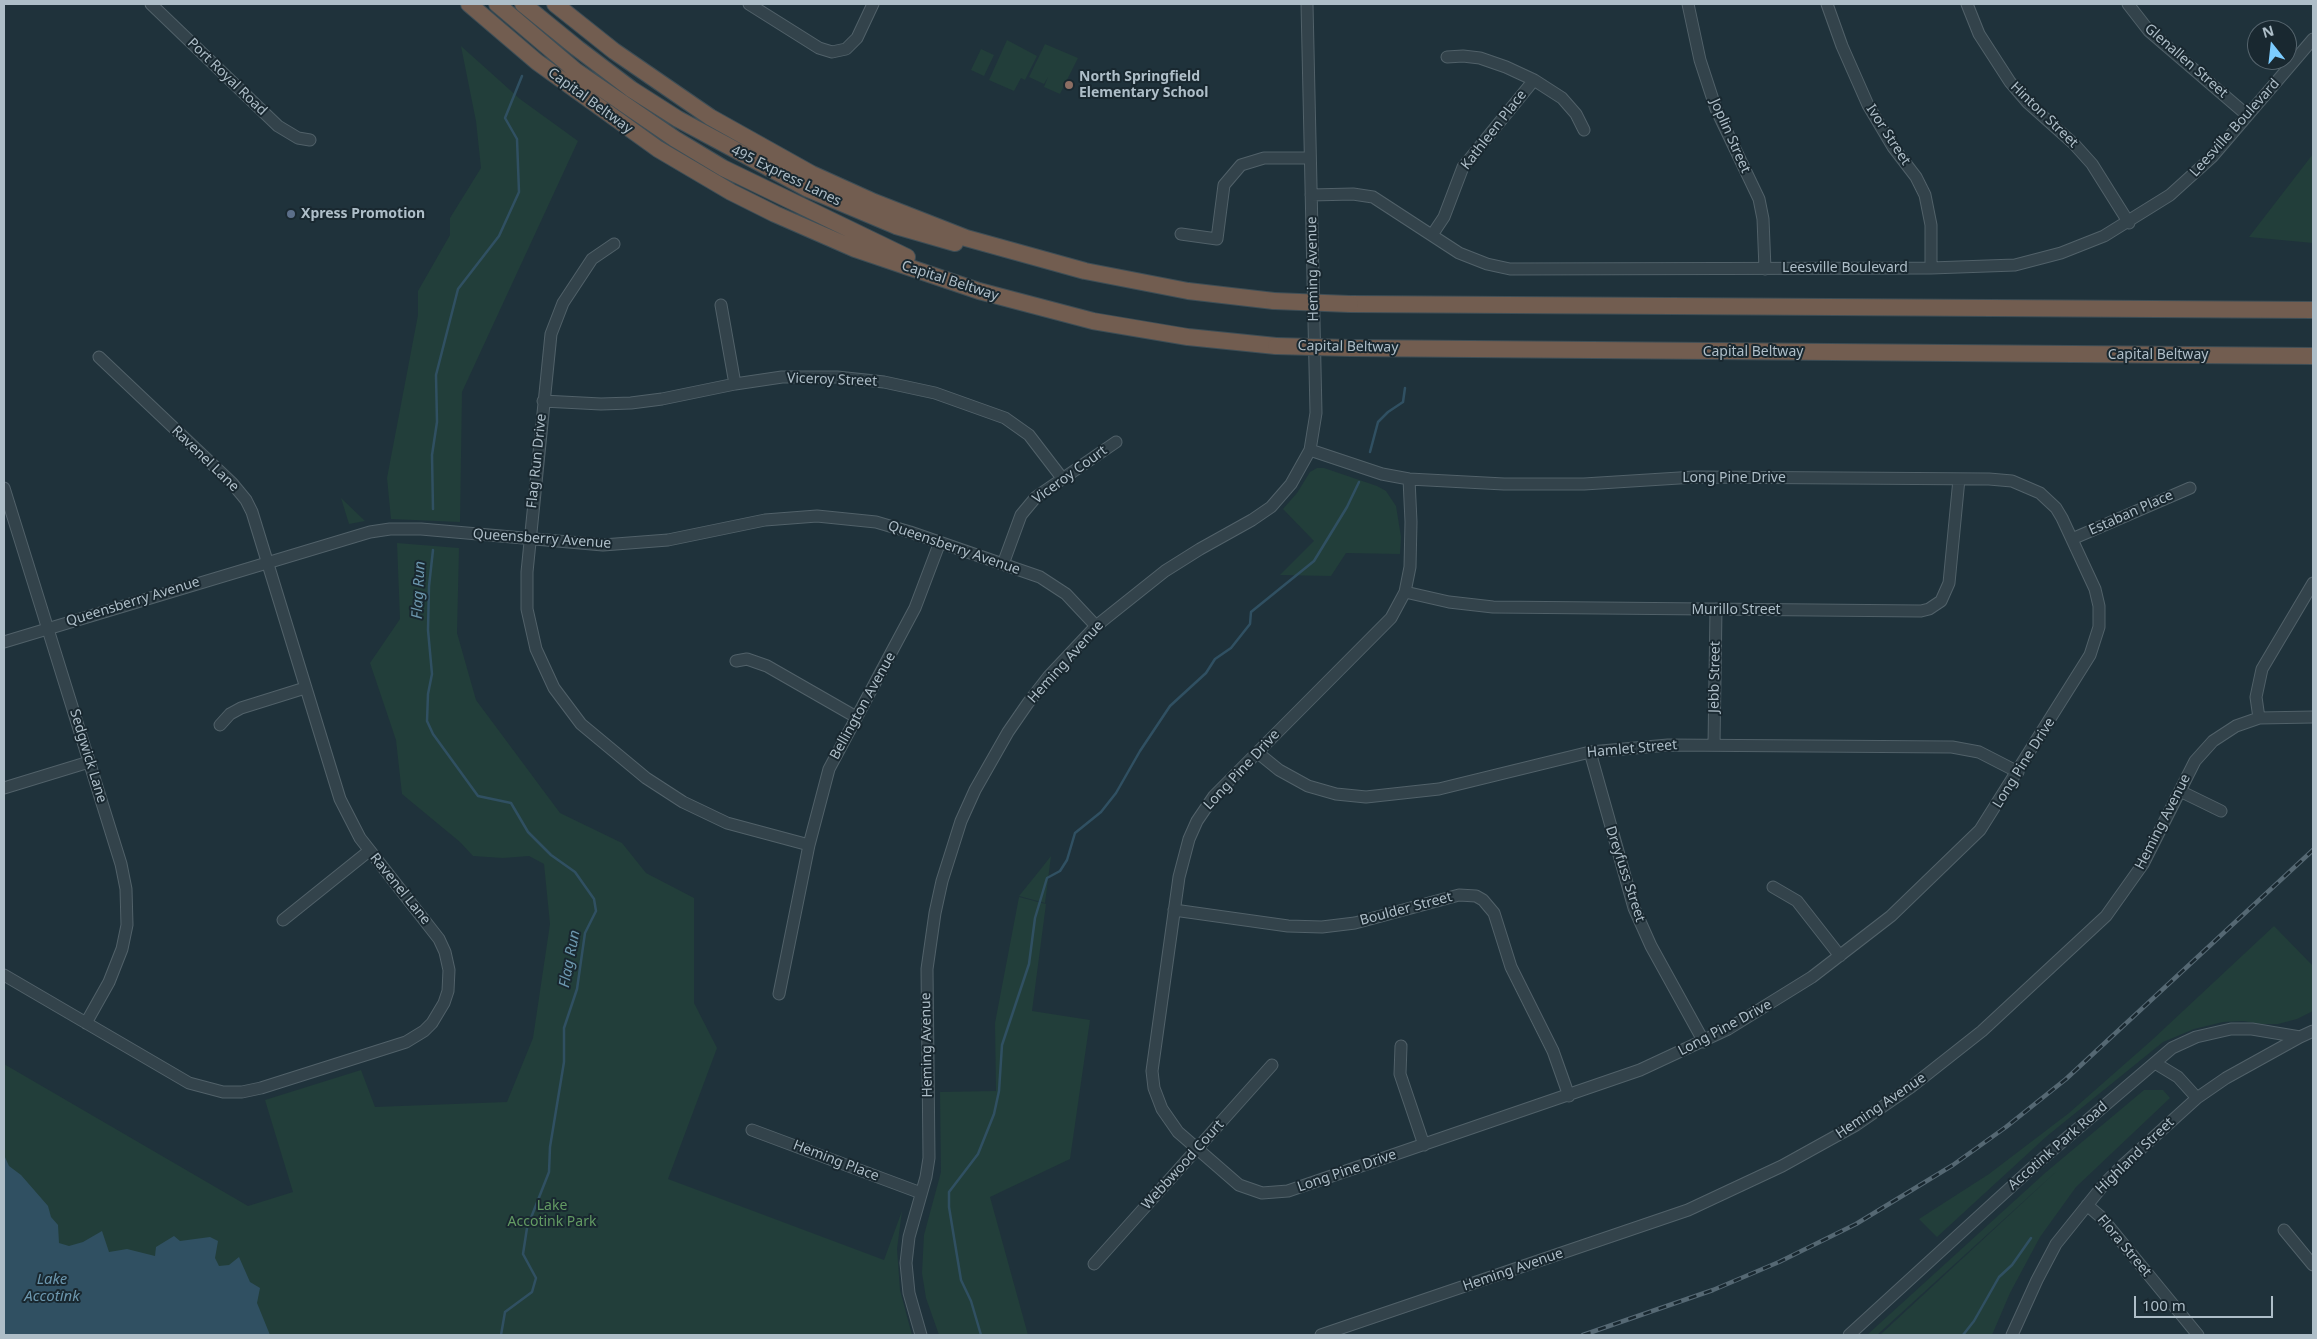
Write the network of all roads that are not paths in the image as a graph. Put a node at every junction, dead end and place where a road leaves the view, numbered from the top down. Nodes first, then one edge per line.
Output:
1 (151, 4) edge
2 (469, 4) edge
3 (497, 4) edge
4 (523, 4) edge
5 (555, 4) edge
6 (749, 4) edge
7 (873, 4) edge
8 (1307, 4) edge
9 (1688, 4) edge
10 (1827, 4) edge
11 (1967, 4) edge
12 (2128, 4) edge
13 (2313, 39) edge
14 (1447, 57) dead end
15 (1534, 80) junction
16 (2248, 115) junction
17 (1584, 130) dead end
18 (310, 140) dead end
19 (1310, 158) junction
20 (1311, 195) junction
21 (2128, 223) junction
22 (1181, 234) dead end
23 (1432, 235) junction
24 (614, 244) dead end
25 (1931, 268) junction
26 (1764, 269) junction
27 (1085, 271) junction
28 (721, 304) dead end
29 (1024, 304) junction
30 (2313, 310) edge
31 (2313, 356) edge
32 (99, 357) dead end
33 (735, 384) junction
34 (543, 401) junction
35 (1116, 442) dead end
36 (1310, 450) junction
37 (1062, 478) junction
38 (1408, 479) junction
39 (1958, 479) junction
40 (4, 488) edge
41 (2190, 488) dead end
42 (2072, 539) junction
43 (530, 540) junction
44 (940, 542) junction
45 (267, 561) junction
46 (1003, 564) junction
47 (2313, 583) edge
48 (1405, 592) junction
49 (1716, 610) junction
50 (1096, 626) junction
51 (48, 628) junction
52 (4, 642) edge
53 (736, 661) dead end
54 (306, 688) junction
55 (856, 717) junction
56 (2313, 717) edge
57 (2260, 718) junction
58 (220, 725) dead end
59 (1714, 745) junction
60 (1258, 752) junction
61 (1590, 752) junction
62 (89, 762) junction
63 (2018, 772) junction
64 (4, 788) edge
65 (2180, 790) junction
66 (2221, 811) dead end
67 (810, 844) junction
68 (369, 851) junction
69 (1774, 887) dead end
70 (1174, 910) junction
71 (283, 920) dead end
72 (1840, 956) junction
73 (4, 975) edge
74 (779, 994) dead end
75 (86, 1023) junction
76 (2313, 1031) edge
77 (2300, 1037) junction
78 (1704, 1042) junction
79 (1401, 1046) dead end
80 (2155, 1063) junction
81 (1272, 1065) dead end
82 (1568, 1096) junction
83 (2198, 1098) junction
84 (752, 1130) dead end
85 (1424, 1145) junction
86 (1197, 1149) junction
87 (921, 1193) junction
88 (2086, 1205) junction
89 (2284, 1230) dead end
90 (1094, 1264) dead end
91 (2313, 1265) edge
92 (920, 1335) edge
93 (1321, 1335) edge
94 (1849, 1335) edge
95 (2013, 1335) edge
96 (2198, 1335) edge

1 - 18 street, Port Royal Road
2 - 29 highway, Capital Beltway
3 - 29 highway, 495 Express Lanes
4 - 27 highway, 495 Express Lanes
5 - 27 highway
6 - 7 street
8 - 19 street, Heming Avenue
9 - 26 street, Joplin Street
10 - 25 street, Ivor Street
11 - 21 street, Hinton Street
12 - 16 street, Glenallen Street
13 - 16 street, Leesville Boulevard
14 - 15 street, Kathleen Place
15 - 17 street, Kathleen Place
15 - 23 street, Kathleen Place
16 - 21 street, Leesville Boulevard
19 - 20 street, Heming Avenue
19 - 22 street
20 - 23 street, Leesville Boulevard
20 - 36 street, Heming Avenue
21 - 25 street, Leesville Boulevard
23 - 26 street, Leesville Boulevard
24 - 34 street, Flag Run Drive
25 - 26 street, Leesville Boulevard
27 - 30 highway, bridge
28 - 33 street
29 - 31 highway, Capital Beltway, bridge
32 - 45 street, Ravenel Lane
33 - 34 street, Viceroy Street
33 - 37 street, Viceroy Street
34 - 43 street, Flag Run Drive
35 - 37 street, Viceroy Court
36 - 38 street, Long Pine Drive
36 - 50 street, Heming Avenue
37 - 46 street, Viceroy Court
38 - 39 street, Long Pine Drive
38 - 48 street, Long Pine Drive
39 - 42 street, Long Pine Drive
39 - 49 street, Murillo Street
40 - 51 street, Sedgwick Lane
41 - 42 street, Estaban Place
42 - 63 street, Long Pine Drive
43 - 44 street, Queensberry Avenue
43 - 45 street, Queensberry Avenue
43 - 67 street, Flag Run Drive
44 - 46 street, Queensberry Avenue
44 - 55 street, Bellington Avenue
45 - 51 street, Queensberry Avenue
45 - 54 street, Ravenel Lane
46 - 50 street, Queensberry Avenue
47 - 57 street
48 - 49 street, Murillo Street
48 - 60 street, Long Pine Drive
49 - 59 street, Jebb Street
50 - 87 street, Heming Avenue
51 - 52 street, Queensberry Avenue
51 - 62 street, Sedgwick Lane
53 - 55 street
54 - 58 street
54 - 68 street, Ravenel Lane
55 - 67 street, Bellington Avenue
56 - 57 street, Heming Avenue
57 - 65 street, Heming Avenue
59 - 61 street, Hamlet Street
59 - 63 street, Hamlet Street
60 - 61 street, Hamlet Street
60 - 70 street, Long Pine Drive
61 - 78 street, Dreyfuss Street
62 - 64 street
62 - 75 street, Sedgwick Lane
63 - 72 street, Long Pine Drive
65 - 66 street
65 - 93 street, Heming Avenue
67 - 74 street, Bellington Avenue
68 - 71 street
68 - 75 street, Ravenel Lane
69 - 72 street
70 - 82 street, Boulder Street
70 - 86 street, Long Pine Drive
72 - 78 street, Long Pine Drive
73 - 75 street, Ravenel Lane
76 - 77 street, Highland Street
77 - 80 street, Accotink Park Road
77 - 83 street, Highland Street
78 - 82 street, Long Pine Drive
79 - 85 street
80 - 83 street
80 - 94 street, Accotink Park Road
81 - 86 street, Webbwood Court
82 - 85 street, Long Pine Drive
83 - 88 street, Highland Street
84 - 87 street, Heming Place
85 - 86 street, Long Pine Drive
86 - 90 street, Webbwood Court
87 - 92 street, Heming Avenue
88 - 95 street, Highland Street
88 - 96 street, Flora Street
89 - 91 street

